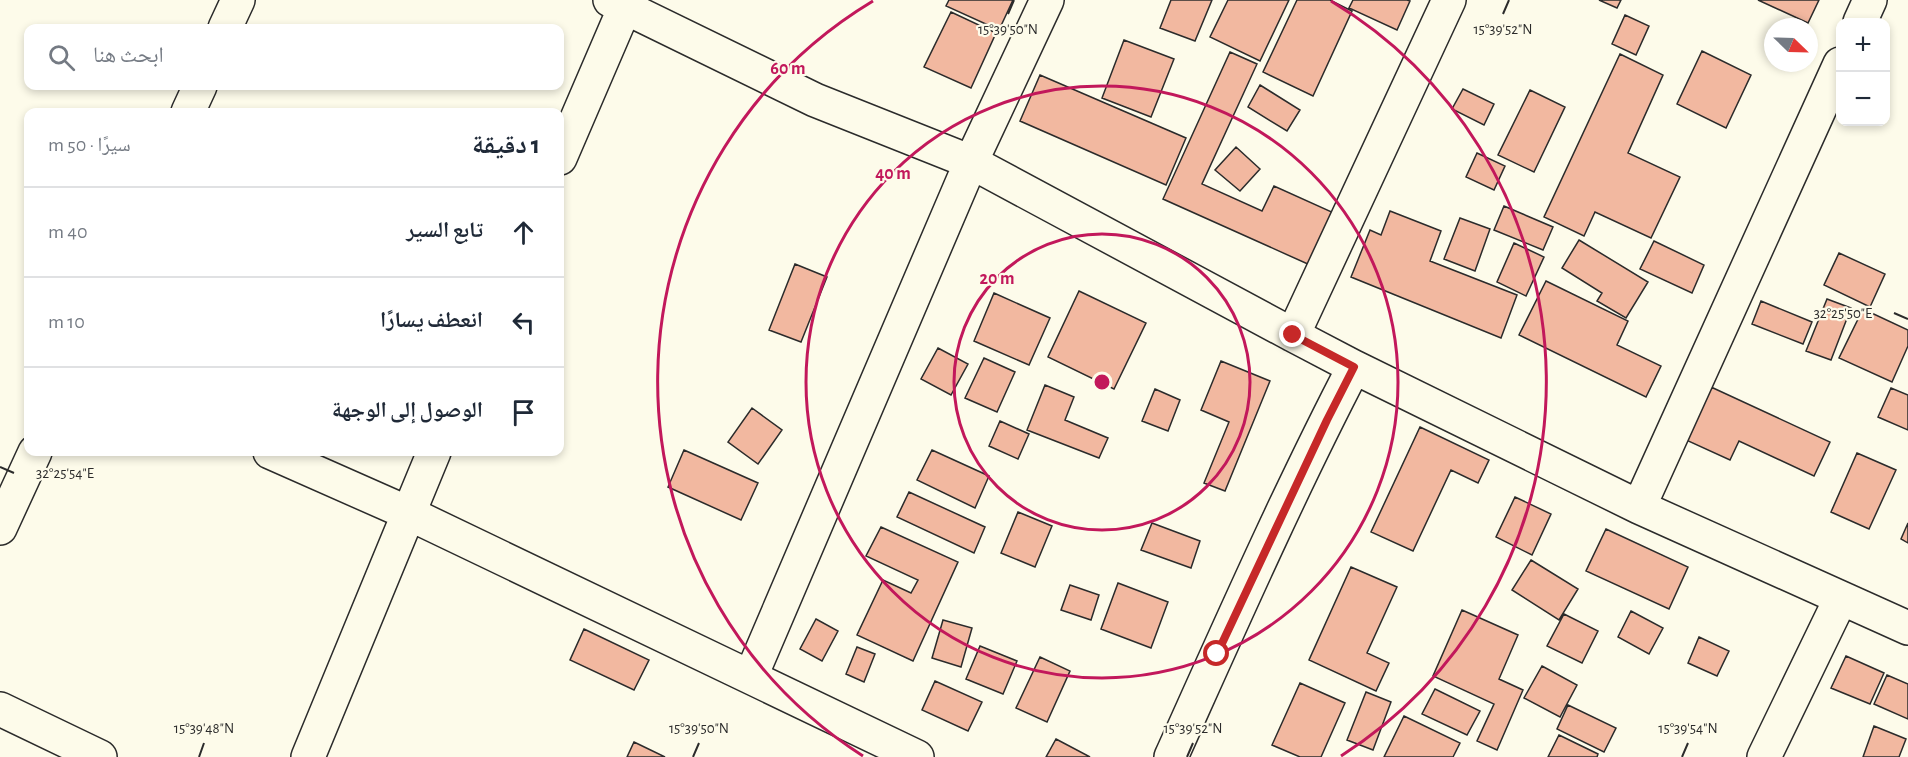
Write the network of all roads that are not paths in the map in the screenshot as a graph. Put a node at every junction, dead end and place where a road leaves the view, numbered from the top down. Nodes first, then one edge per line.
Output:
1 (238, 0) edge
2 (1047, 0) edge
3 (1449, 0) edge
4 (1870, 0) edge
5 (621, 2) edge
6 (1862, 18) edge
7 (227, 24) edge
8 (1836, 72) edge
9 (198, 90) edge
10 (190, 108) edge
11 (564, 148) edge
12 (971, 162) junction
13 (1293, 335) junction
14 (1354, 367) junction
15 (33, 456) edge
16 (279, 456) edge
17 (432, 456) edge
18 (1639, 507) junction
19 (408, 513) junction
20 (0, 528) edge
21 (1841, 598) junction
22 (1908, 628) edge
23 (751, 676) junction
24 (0, 709) edge
25 (100, 757) edge
26 (308, 757) edge
27 (917, 757) edge
28 (1171, 757) edge
29 (1764, 757) edge

1 - 7 street
2 - 12 street
3 - 13 street
4 - 6 street
5 - 11 street
5 - 12 street
8 - 18 street
9 - 10 street
12 - 13 street
12 - 23 street
13 - 14 street
14 - 18 street
14 - 28 street
15 - 20 street
16 - 19 street
17 - 19 street
18 - 21 street
19 - 23 street
19 - 26 street
21 - 22 street
21 - 29 street
23 - 27 street
24 - 25 street

